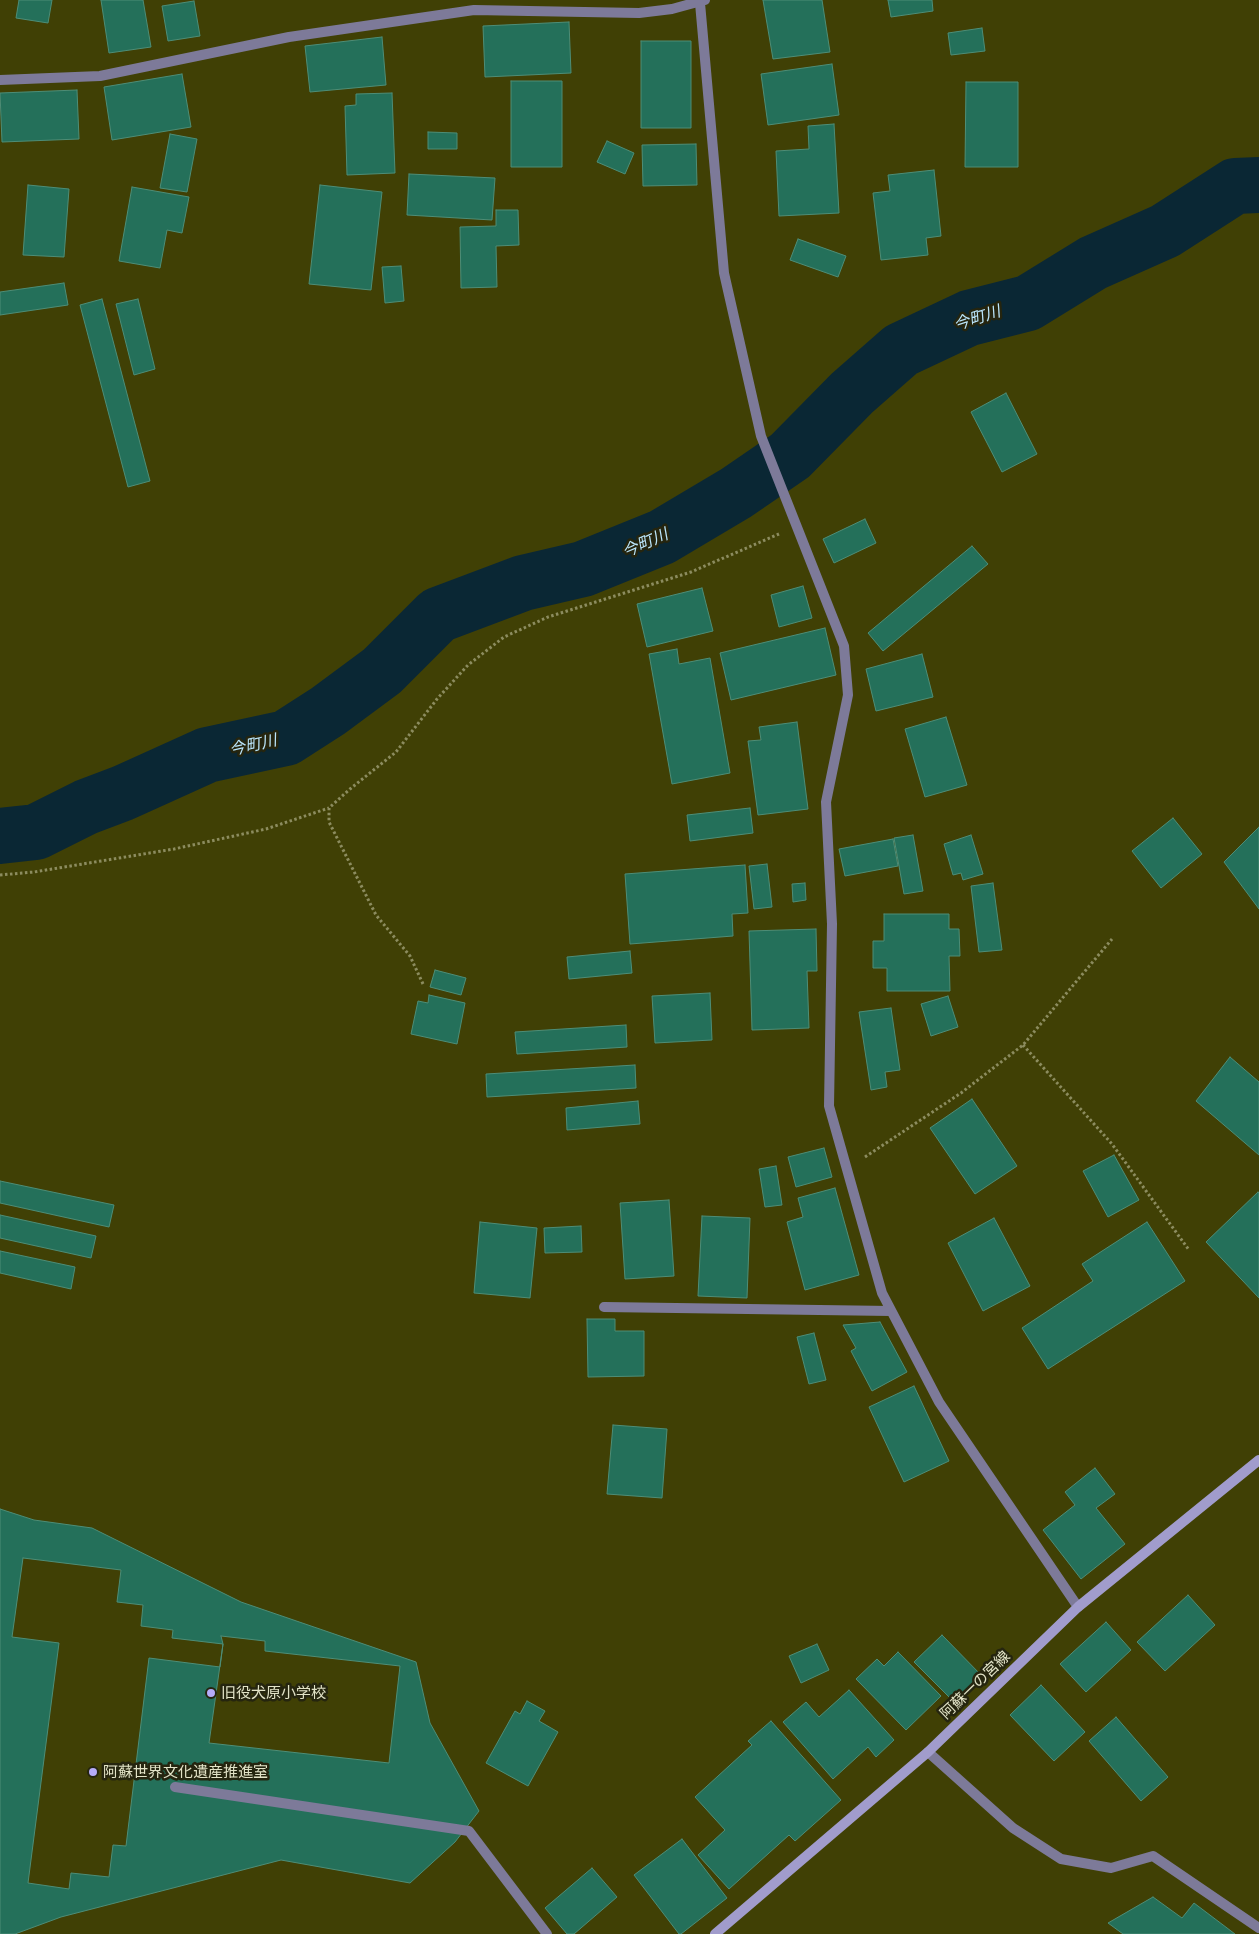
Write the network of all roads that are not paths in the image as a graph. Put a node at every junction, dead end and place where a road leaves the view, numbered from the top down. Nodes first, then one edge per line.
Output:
1 (703, 2) edge
2 (671, 4) edge
3 (0, 80) edge
4 (604, 1307) dead end
5 (892, 1311) junction
6 (1259, 1460) edge
7 (1078, 1606) junction
8 (928, 1752) junction
9 (175, 1787) dead end
10 (1259, 1928) edge
11 (547, 1934) edge
12 (715, 1934) edge

1 - 2 street
1 - 5 street
2 - 3 street
4 - 5 street
5 - 7 street
6 - 7 main road, 阿蘇一の宮線
7 - 8 main road, 阿蘇一の宮線
8 - 10 street
8 - 12 main road, 阿蘇一の宮線
9 - 11 street

